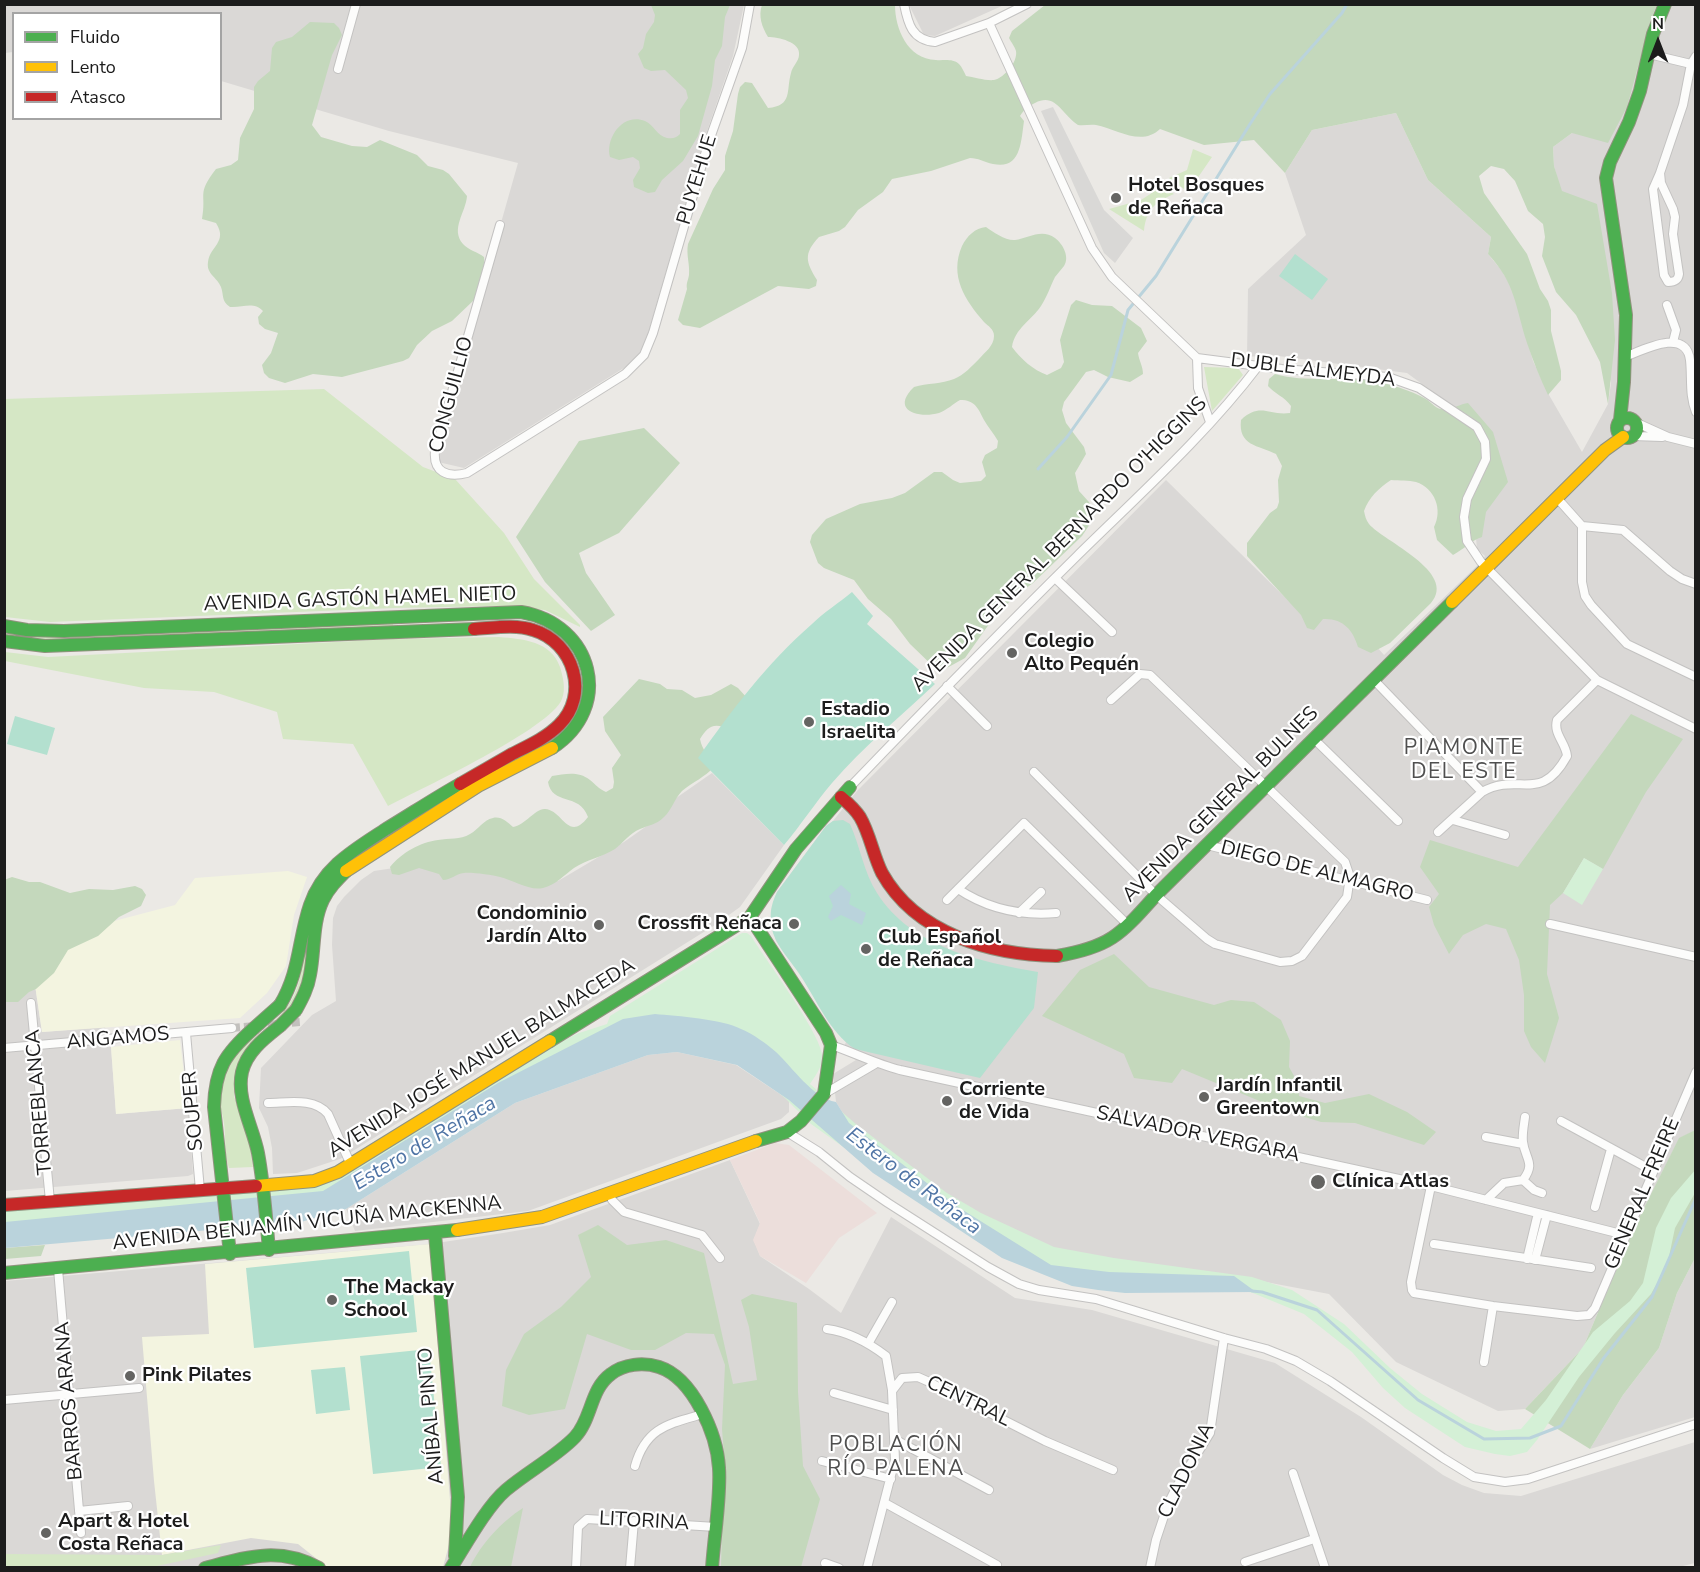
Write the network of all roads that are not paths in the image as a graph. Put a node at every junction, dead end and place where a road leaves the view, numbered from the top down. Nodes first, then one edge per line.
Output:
1 (356, 4) edge
2 (750, 4) edge
3 (904, 4) edge
4 (1028, 4) edge
5 (1665, 4) edge
6 (989, 23) junction
7 (1649, 54) junction
8 (1693, 60) edge
9 (338, 69) dead end
10 (1660, 172) junction
11 (500, 225) dead end
12 (1667, 305) dead end
13 (1672, 342) junction
14 (644, 356) joint
15 (1625, 357) junction
16 (1197, 358) junction
17 (1259, 366) junction
18 (1695, 412) edge
19 (1210, 422) junction
20 (1627, 428) junction
21 (1668, 437) junction
22 (1695, 444) edge
23 (1557, 498) junction
24 (1582, 526) junction
25 (1486, 568) junction
26 (1055, 578) junction
27 (1695, 584) edge
28 (4, 626) edge
29 (1113, 632) dead end
30 (4, 641) edge
31 (1695, 677) edge
32 (1374, 680) junction
33 (1597, 680) junction
34 (948, 686) junction
35 (1111, 700) dead end
36 (987, 726) dead end
37 (1695, 729) edge
38 (1314, 739) junction
39 (1034, 772) dead end
40 (1266, 786) junction
41 (850, 787) junction
42 (1482, 792) junction
43 (841, 797) junction
44 (830, 808) junction
45 (861, 818) junction
46 (1453, 820) junction
47 (1398, 821) dead end
48 (1438, 832) dead end
49 (1505, 835) dead end
50 (1207, 845) junction
51 (1350, 882) junction
52 (958, 889) junction
53 (1041, 892) dead end
54 (1156, 895) junction
55 (947, 900) dead end
56 (1427, 900) dead end
57 (1019, 913) junction
58 (1056, 913) dead end
59 (750, 917) junction
60 (1550, 924) dead end
61 (1128, 926) junction
62 (1695, 957) edge
63 (31, 1003) dead end
64 (232, 1029) tunnel mouth
65 (186, 1033) junction
66 (831, 1045) junction
67 (36, 1046) junction
68 (4, 1048) edge
69 (875, 1064) junction
70 (1695, 1072) edge
71 (822, 1097) junction
72 (268, 1103) dead end
73 (1525, 1117) dead end
74 (1561, 1121) dead end
75 (787, 1132) junction
76 (1486, 1137) dead end
77 (1523, 1144) junction
78 (1611, 1149) junction
79 (351, 1165) junction
80 (1653, 1171) junction
81 (1523, 1180) junction
82 (1431, 1186) junction
83 (200, 1190) junction
84 (263, 1190) junction
85 (1542, 1192) dead end
86 (224, 1193) junction
87 (610, 1193) junction
88 (1486, 1200) junction
89 (50, 1201) junction
90 (4, 1204) edge
91 (1595, 1208) dead end
92 (1542, 1214) junction
93 (435, 1234) junction
94 (1625, 1235) junction
95 (1434, 1244) dead end
96 (269, 1250) junction
97 (230, 1254) junction
98 (720, 1258) dead end
99 (1531, 1259) junction
100 (1591, 1268) dead end
101 (58, 1269) junction
102 (4, 1273) edge
103 (892, 1302) dead end
104 (1492, 1306) junction
105 (827, 1329) dead end
106 (1224, 1338) junction
107 (868, 1344) junction
108 (1484, 1362) dead end
109 (139, 1388) dead end
110 (892, 1391) junction
111 (834, 1393) dead end
112 (68, 1394) junction
113 (4, 1400) edge
114 (893, 1410) junction
115 (703, 1414) junction
116 (1695, 1424) edge
117 (896, 1440) junction
118 (822, 1461) dead end
119 (635, 1466) dead end
120 (1113, 1470) dead end
121 (1293, 1473) dead end
122 (891, 1479) junction
123 (989, 1490) dead end
124 (885, 1503) junction
125 (129, 1506) dead end
126 (79, 1511) junction
127 (634, 1521) junction
128 (716, 1527) junction
129 (81, 1533) dead end
130 (1314, 1539) junction
131 (1245, 1562) dead end
132 (825, 1563) dead end
133 (453, 1564) edge
134 (997, 1565) dead end
135 (867, 1567) edge
136 (205, 1568) edge
137 (319, 1568) edge
138 (576, 1568) edge
139 (630, 1568) edge
140 (712, 1568) edge
141 (839, 1568) edge
142 (1150, 1568) edge
143 (1325, 1568) edge

1 - 9 street
2 - 14 street, PUYEHUE
3 - 6 street
4 - 6 street
5 - 7 street
6 - 16 street
7 - 8 street
7 - 15 street
8 - 10 street
10 - 10 street
11 - 14 street, CONGUILLIO
12 - 13 street
13 - 15 street
13 - 18 street
15 - 20 street
16 - 17 street, DUBLÉ ALMEYDA
16 - 19 street
17 - 19 street, AVENIDA GENERAL BERNARDO O'HIGGINS
17 - 25 street, DUBLÉ ALMEYDA
19 - 26 street, AVENIDA GENERAL BERNARDO O'HIGGINS
20 - 21 street
20 - 21 street
20 - 23 street, AVENIDA GENERAL BULNES
21 - 22 street
23 - 24 street
23 - 25 street, AVENIDA GENERAL BULNES
24 - 27 street
24 - 31 street
25 - 32 street, AVENIDA GENERAL BULNES
25 - 33 street, DUBLÉ ALMEYDA
26 - 29 street
26 - 34 street, AVENIDA GENERAL BERNARDO O'HIGGINS
28 - 84 street, AVENIDA GASTÓN HAMEL NIETO, bridge
30 - 86 street, AVENIDA GASTÓN HAMEL NIETO, bridge
32 - 38 street, AVENIDA GENERAL BULNES
32 - 42 street
33 - 37 street, DUBLÉ ALMEYDA
33 - 42 street
34 - 36 street
34 - 41 street, AVENIDA GENERAL BERNARDO O'HIGGINS
35 - 40 street
38 - 40 street, AVENIDA GENERAL BULNES
38 - 47 street
39 - 54 street
40 - 50 street, AVENIDA GENERAL BULNES
40 - 51 street
41 - 43 street, AVENIDA GENERAL BERNARDO O'HIGGINS
41 - 45 street
42 - 46 street
43 - 44 street, AVENIDA GENERAL BERNARDO O'HIGGINS
43 - 45 street, AVENIDA GENERAL BULNES
44 - 45 street
44 - 59 street, AVENIDA GENERAL BERNARDO O'HIGGINS
45 - 61 street, AVENIDA GENERAL BULNES
46 - 48 street
46 - 49 street
50 - 51 street, DIEGO DE ALMAGRO
50 - 54 street, AVENIDA GENERAL BULNES
51 - 54 street
51 - 56 street, DIEGO DE ALMAGRO
52 - 55 street
52 - 57 street
52 - 61 street
53 - 57 street
54 - 61 street, AVENIDA GENERAL BULNES
57 - 58 street
59 - 66 street
59 - 79 street, AVENIDA JOSÉ MANUEL BALMACEDA
60 - 62 street
63 - 67 street, TORREBLANCA
64 - 65 street, ANGAMOS
65 - 67 street, ANGAMOS
65 - 83 street, SOUPER
66 - 69 street, SALVADOR VERGARA
66 - 71 street
67 - 68 street, ANGAMOS
67 - 89 street, TORREBLANCA
69 - 71 street
69 - 82 street, SALVADOR VERGARA
70 - 80 street, GENERAL FREIRE
71 - 75 street, AVENIDA BENJAMÍN VICUÑA MACKENNA
72 - 79 street
73 - 77 street
74 - 78 street
75 - 87 street, AVENIDA BENJAMÍN VICUÑA MACKENNA
75 - 106 street
76 - 77 street
77 - 81 street
78 - 80 street
78 - 91 street
79 - 84 street, AVENIDA JOSÉ MANUEL BALMACEDA
80 - 94 street, GENERAL FREIRE
81 - 85 street
81 - 88 street
82 - 88 street, SALVADOR VERGARA
82 - 104 street
83 - 86 street, AVENIDA JOSÉ MANUEL BALMACEDA
83 - 89 street, AVENIDA JOSÉ MANUEL BALMACEDA
84 - 86 street, AVENIDA JOSÉ MANUEL BALMACEDA
84 - 96 street, AVENIDA GASTÓN HAMEL NIETO
86 - 97 street, AVENIDA GASTÓN HAMEL NIETO
87 - 93 street, AVENIDA BENJAMÍN VICUÑA MACKENNA
87 - 98 street
88 - 92 street, SALVADOR VERGARA
89 - 90 street, AVENIDA JOSÉ MANUEL BALMACEDA
92 - 94 street, SALVADOR VERGARA
92 - 99 street
93 - 96 street, AVENIDA BENJAMÍN VICUÑA MACKENNA
93 - 133 street, ANÍBAL PINTO
94 - 104 street, GENERAL FREIRE
95 - 99 street
96 - 97 street, AVENIDA BENJAMÍN VICUÑA MACKENNA
97 - 101 street, AVENIDA BENJAMÍN VICUÑA MACKENNA
99 - 100 street
101 - 102 street, AVENIDA BENJAMÍN VICUÑA MACKENNA
101 - 112 street, BARROS ARANA
103 - 107 street
104 - 108 street
105 - 107 street
106 - 116 street
106 - 142 street, CLADONIA
107 - 110 street
109 - 112 street
110 - 114 street
110 - 120 street, CENTRAL
111 - 114 street
112 - 113 street
112 - 126 street, BARROS ARANA
114 - 117 street
115 - 119 street
115 - 128 street
115 - 133 street
117 - 122 street
117 - 123 street
118 - 122 street
121 - 130 street
122 - 124 street
124 - 134 street
124 - 135 street
125 - 126 street
126 - 129 street, BARROS ARANA
127 - 128 street, LITORINA
127 - 138 street, LITORINA
127 - 139 street
128 - 140 street
130 - 131 street
130 - 143 street
132 - 141 street
136 - 137 street

